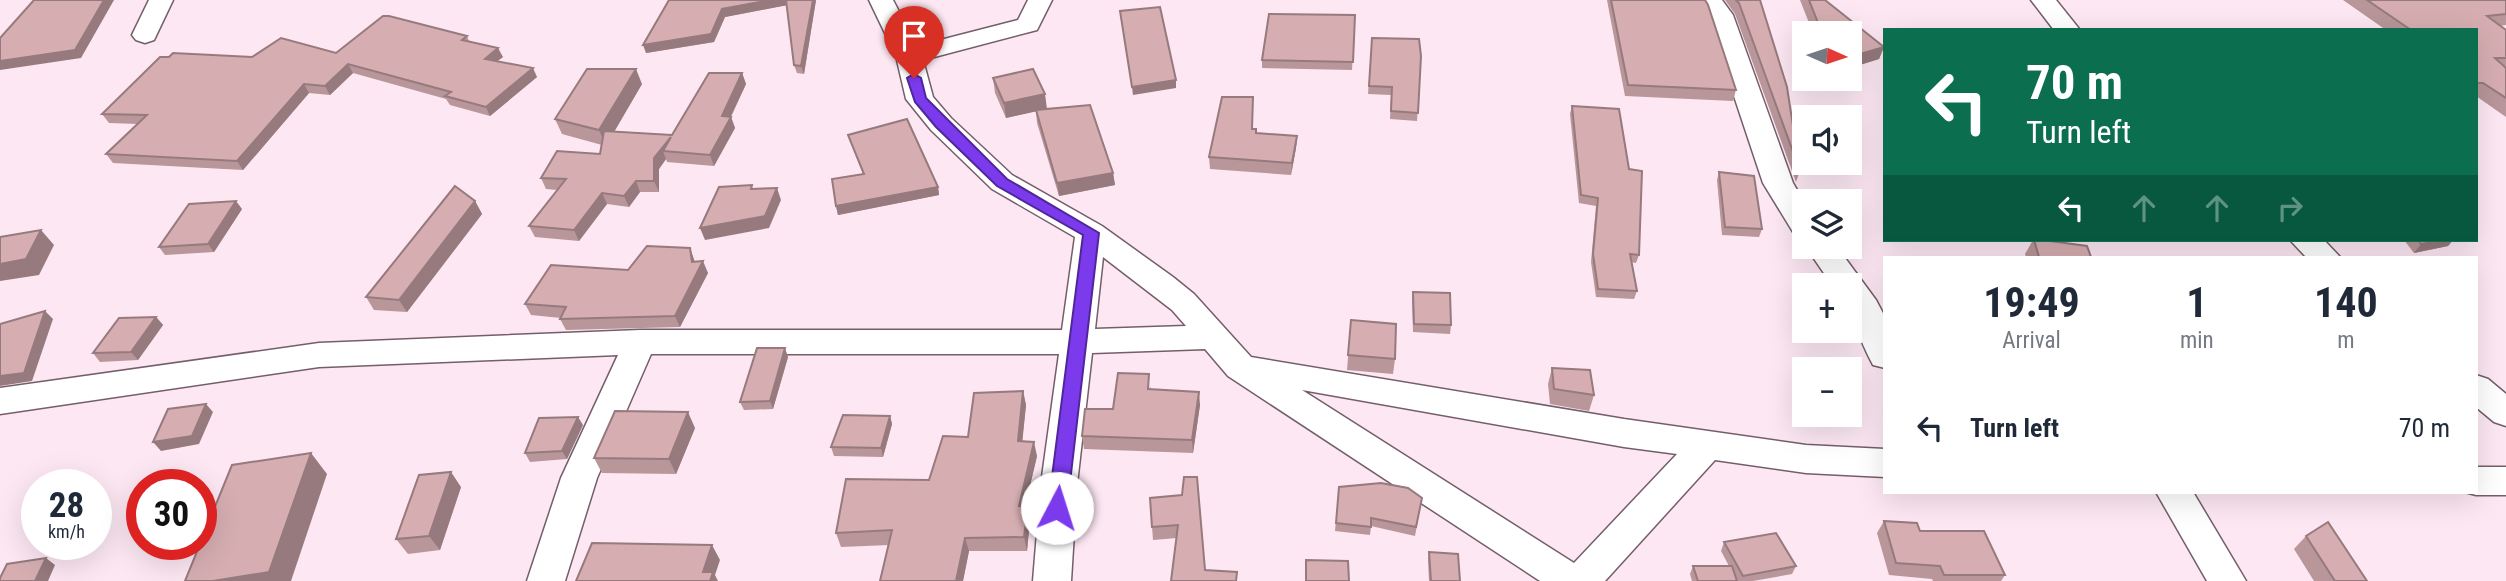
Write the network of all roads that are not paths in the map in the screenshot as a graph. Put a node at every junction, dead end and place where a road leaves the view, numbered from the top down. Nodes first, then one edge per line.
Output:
1 (161, 0) edge
2 (881, 0) edge
3 (1040, 0) edge
4 (1710, 0) edge
5 (2043, 0) edge
6 (2065, 28) edge
7 (145, 35) dead end
8 (909, 56) junction
9 (1792, 206) edge
10 (1091, 233) junction
11 (2307, 242) edge
12 (2324, 256) edge
13 (1862, 304) edge
14 (1214, 337) junction
15 (640, 342) junction
16 (1077, 342) junction
17 (1883, 351) edge
18 (1240, 367) junction
19 (2478, 389) edge
20 (0, 401) edge
21 (2506, 413) edge
22 (1707, 445) junction
23 (1883, 463) edge
24 (2478, 481) edge
25 (2506, 481) edge
26 (2175, 494) edge
27 (546, 581) edge
28 (1052, 581) edge
29 (1571, 581) edge
30 (1581, 581) edge
31 (2227, 581) edge

1 - 7 street
2 - 8 street
3 - 8 street
4 - 9 street
5 - 6 street
8 - 10 street
10 - 14 street
10 - 16 street
11 - 12 street
13 - 17 street
14 - 16 street
14 - 18 street
15 - 16 street
15 - 20 street
15 - 27 street
16 - 28 street
18 - 22 street
18 - 29 street
19 - 21 street
22 - 23 street
22 - 30 street
24 - 25 street
26 - 31 street

